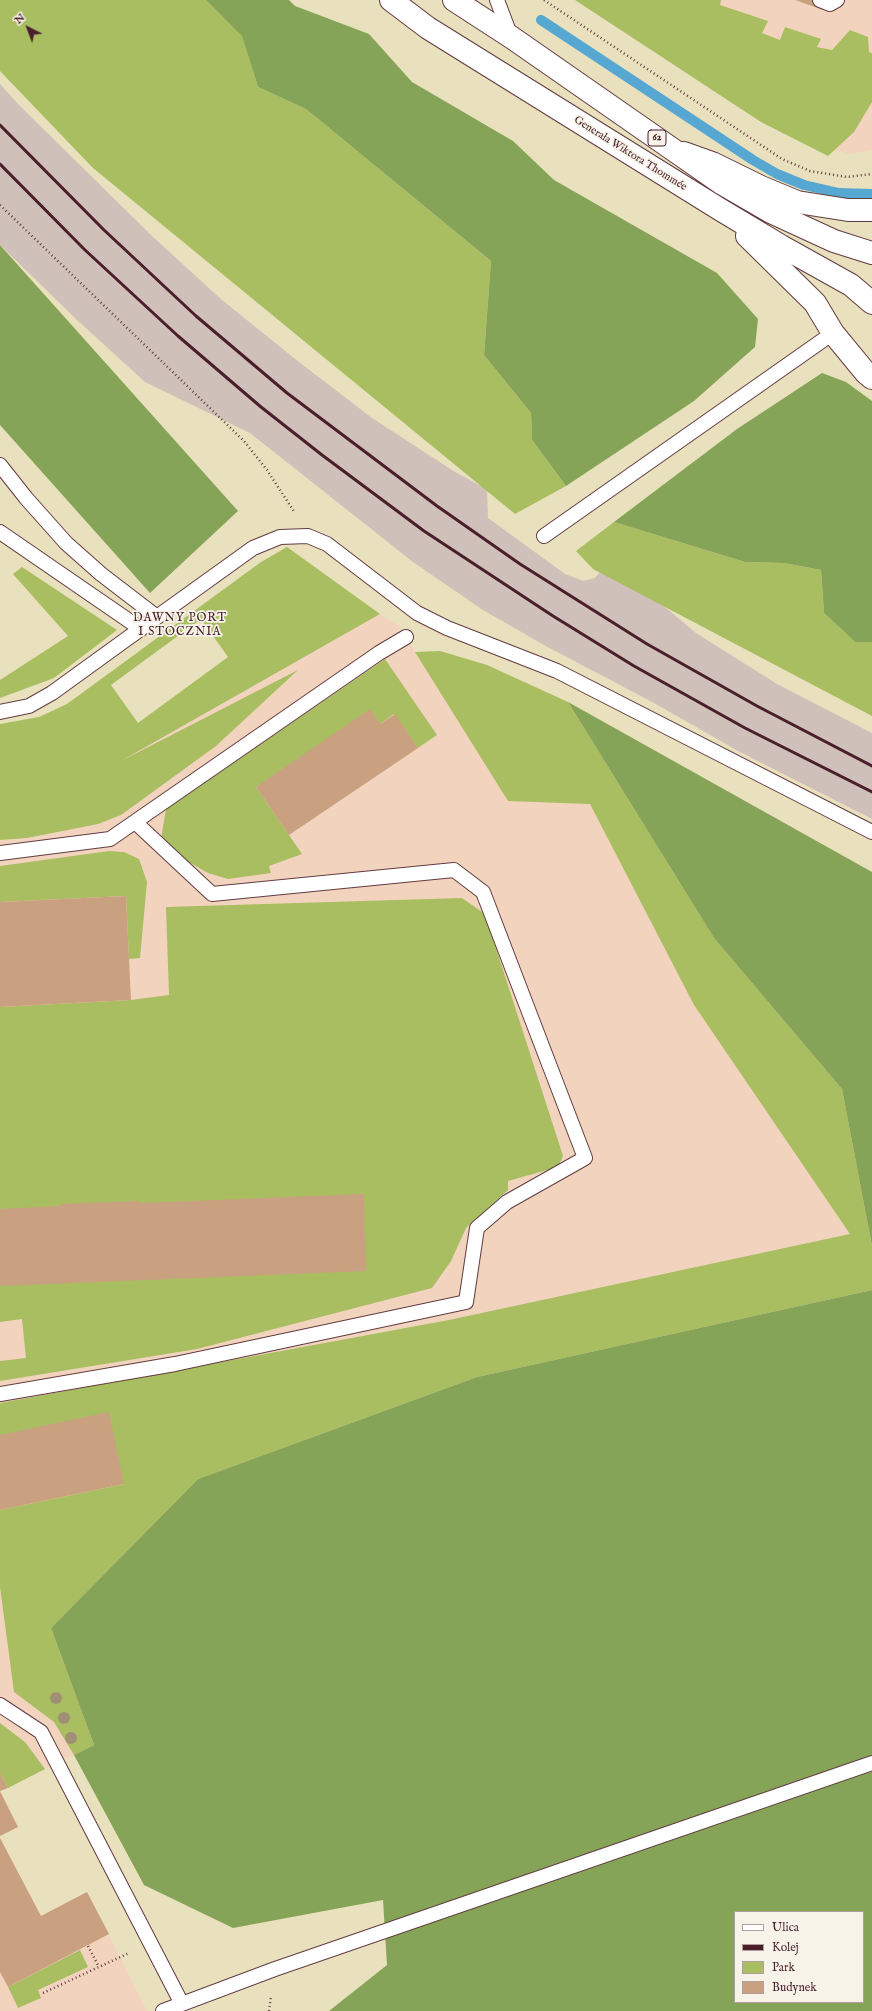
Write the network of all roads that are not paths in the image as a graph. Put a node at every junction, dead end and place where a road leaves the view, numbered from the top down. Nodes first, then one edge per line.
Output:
1 (391, 0) edge
2 (454, 0) edge
3 (497, 0) edge
4 (820, 0) edge
5 (837, 0) edge
6 (511, 37) junction
7 (673, 150) junction
8 (721, 210) junction
9 (872, 210) edge
10 (872, 253) edge
11 (872, 303) edge
12 (833, 333) junction
13 (872, 378) edge
14 (0, 465) edge
15 (0, 532) edge
16 (544, 536) dead end
17 (157, 617) junction
18 (141, 629) junction
19 (406, 637) dead end
20 (0, 712) edge
21 (135, 822) junction
22 (872, 832) edge
23 (0, 853) edge
24 (0, 1394) edge
25 (0, 1705) edge
26 (872, 1764) edge
27 (182, 2004) junction
28 (163, 2011) edge

1 - 8 main road, Generała Wiktora Thommée / 62
2 - 6 main road, 62
3 - 6 lane
4 - 5 lane
6 - 7 main road, 62
7 - 9 main road
7 - 10 main road, 62
8 - 11 main road, Generała Wiktora Thommée / 62
8 - 12 main road, 62
12 - 13 main road, 62
12 - 16 lane
14 - 17 lane
15 - 18 lane
17 - 18 lane
17 - 22 lane
18 - 20 lane
19 - 21 lane
21 - 23 lane
21 - 24 lane
25 - 27 lane
26 - 27 lane
27 - 28 lane

